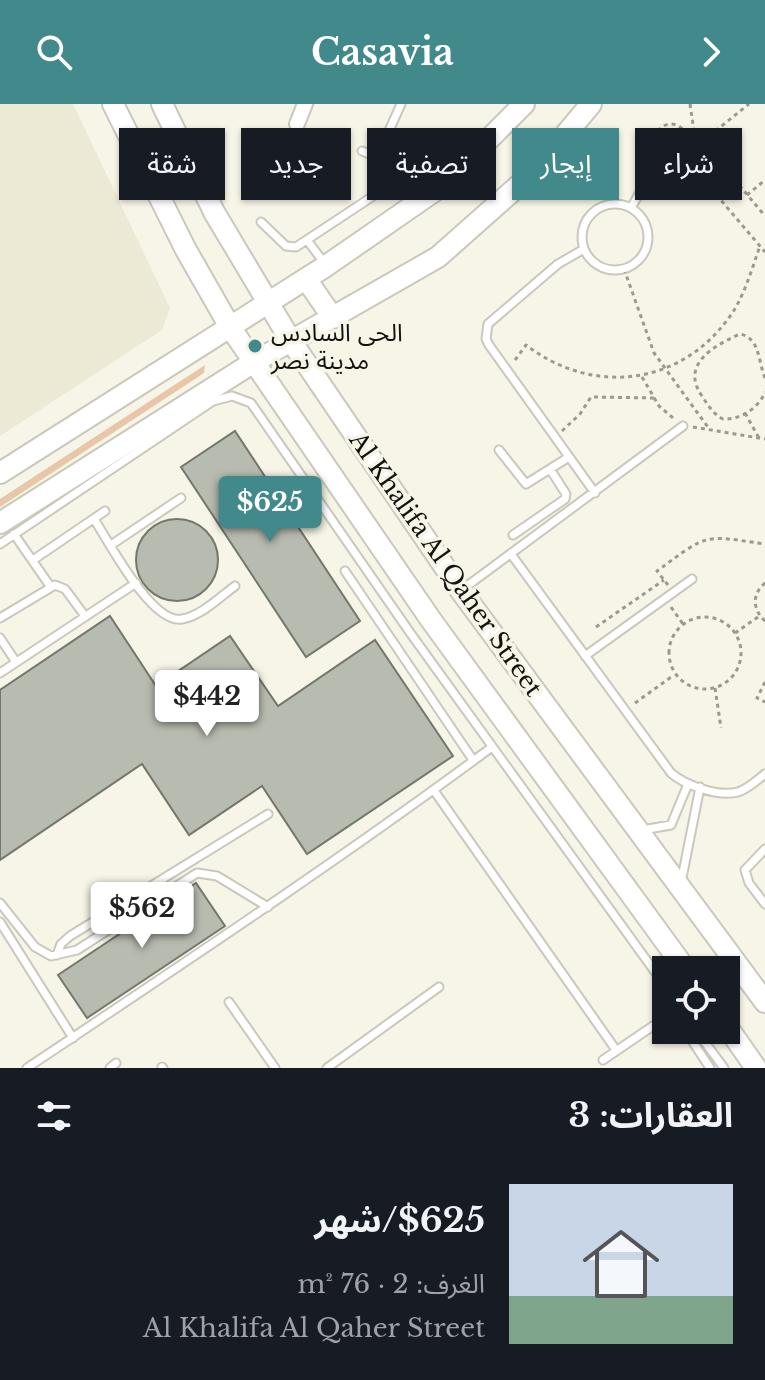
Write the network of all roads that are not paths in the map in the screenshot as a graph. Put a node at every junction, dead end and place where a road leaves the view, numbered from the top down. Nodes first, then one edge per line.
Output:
1 (113, 104) edge
2 (162, 104) edge
3 (305, 104) edge
4 (401, 104) edge
5 (524, 104) edge
6 (591, 104) edge
7 (297, 124) dead end
8 (390, 128) edge
9 (496, 133) edge
10 (362, 151) dead end
11 (367, 153) edge
12 (367, 200) edge
13 (421, 200) edge
14 (636, 200) edge
15 (631, 208) junction
16 (261, 222) dead end
17 (307, 240) junction
18 (584, 249) junction
19 (326, 266) junction
20 (306, 279) junction
21 (267, 303) junction
22 (333, 318) junction
23 (230, 327) junction
24 (291, 341) junction
25 (254, 362) junction
26 (683, 426) road end
27 (499, 450) dead end
28 (569, 457) junction
29 (550, 469) junction
30 (0, 473) edge
31 (595, 493) junction
32 (181, 498) dead end
33 (105, 511) dead end
34 (94, 519) junction
35 (7, 529) edge
36 (513, 535) dead end
37 (0, 544) edge
38 (111, 545) junction
39 (511, 554) junction
40 (33, 560) junction
41 (345, 571) dead end
42 (692, 579) dead end
43 (136, 583) junction
44 (50, 586) junction
45 (235, 586) dead end
46 (461, 591) junction
47 (85, 616) junction
48 (0, 618) edge
49 (431, 620) junction
50 (411, 634) junction
51 (0, 638) edge
52 (585, 656) junction
53 (16, 662) junction
54 (0, 673) edge
55 (492, 747) junction
56 (473, 760) junction
57 (765, 774) edge
58 (688, 784) junction
59 (700, 787) junction
60 (435, 792) junction
61 (268, 814) dead end
62 (637, 830) junction
63 (765, 849) edge
64 (190, 862) junction
65 (197, 873) junction
66 (680, 890) junction
67 (129, 900) junction
68 (764, 902) edge
69 (0, 903) edge
70 (268, 907) junction
71 (136, 912) junction
72 (0, 922) edge
73 (57, 955) junction
74 (676, 956) edge
75 (652, 968) edge
76 (439, 987) dead end
77 (229, 1002) dead end
78 (765, 1002) edge
79 (652, 1026) edge
80 (73, 1038) junction
81 (694, 1044) edge
82 (706, 1044) edge
83 (739, 1044) edge
84 (616, 1050) junction
85 (603, 1060) dead end
86 (27, 1068) edge
87 (275, 1068) edge
88 (327, 1068) edge
89 (710, 1068) edge
90 (724, 1068) edge
91 (756, 1068) edge

1 - 23 main road, Al Khalifa Al Qaher Street
2 - 21 main road, Al Khalifa Al Qaher Street
3 - 7 street
4 - 8 lane
5 - 9 main road
6 - 22 main road
10 - 11 lane
12 - 17 lane
13 - 19 main road
14 - 15 lane
15 - 18 lane
15 - 18 lane
16 - 17 lane
17 - 19 lane
18 - 28 lane
19 - 20 main road
20 - 21 main road
20 - 22 main road
21 - 23 main road
21 - 24 main road, Al Khalifa Al Qaher Street
22 - 24 main road
23 - 25 main road, Al Khalifa Al Qaher Street
23 - 30 main road
24 - 25 main road
24 - 46 main road, Al Khalifa Al Qaher Street
25 - 35 main road
25 - 49 main road, Al Khalifa Al Qaher Street
26 - 31 lane
27 - 29 lane
28 - 29 lane
28 - 31 lane
29 - 36 lane
31 - 39 lane
32 - 38 lane
33 - 34 lane
34 - 38 lane
34 - 40 lane
35 - 37 lane
35 - 40 lane
35 - 50 lane
38 - 43 lane
39 - 46 lane
39 - 52 lane
40 - 44 lane
41 - 56 lane
42 - 52 lane
43 - 45 lane
43 - 47 lane
44 - 47 lane
44 - 48 lane
46 - 62 main road, Al Khalifa Al Qaher Street
47 - 53 lane
49 - 50 lane
49 - 74 main road, Al Khalifa Al Qaher Street
50 - 55 lane
51 - 53 lane
52 - 58 lane
53 - 54 lane
55 - 56 lane
55 - 75 lane
56 - 60 lane
57 - 59 lane
58 - 59 lane
58 - 62 lane
59 - 66 lane
60 - 70 lane
60 - 84 lane
61 - 64 lane
62 - 66 main road, Al Khalifa Al Qaher Street
63 - 68 lane
64 - 65 lane
64 - 67 lane
65 - 70 lane
65 - 71 lane
66 - 78 main road, Al Khalifa Al Qaher Street
67 - 71 lane
67 - 73 lane
69 - 73 lane
70 - 80 lane
71 - 73 lane
72 - 80 lane
76 - 88 lane
77 - 87 lane
79 - 84 lane
80 - 86 lane
81 - 89 lane
82 - 90 lane
83 - 91 main road
84 - 85 lane

